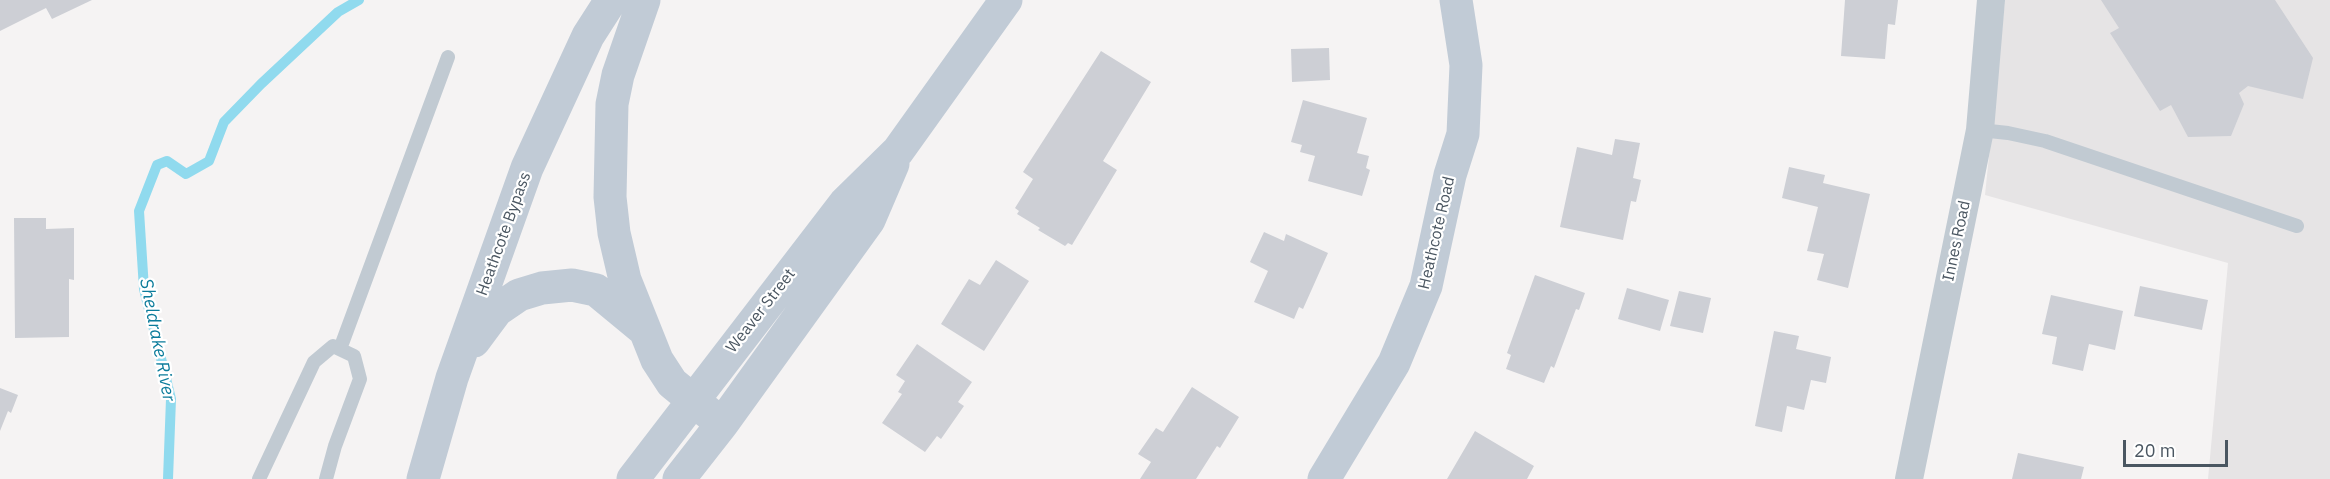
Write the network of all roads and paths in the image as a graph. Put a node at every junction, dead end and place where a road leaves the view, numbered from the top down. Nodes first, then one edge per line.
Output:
1 (611, 0) edge
2 (644, 0) edge
3 (1006, 0) edge
4 (1456, 0) edge
5 (1991, 0) edge
6 (448, 57) dead end
7 (1980, 130) junction
8 (898, 151) junction
9 (2297, 226) dead end
10 (646, 331) junction
11 (340, 349) junction
12 (452, 378) junction
13 (692, 400) junction
14 (722, 424) junction
15 (259, 479) edge
16 (326, 479) edge
17 (423, 479) edge
18 (633, 479) edge
19 (679, 479) edge
20 (1324, 479) edge
21 (1909, 479) edge

1 - 12 main road, Heathcote Bypass
2 - 10 main road
3 - 8 main road, Weaver Street
4 - 20 main road, Heathcote Road
5 - 7 street, Innes Road
6 - 11 lane
7 - 9 lane
7 - 21 street, Innes Road
8 - 13 main road, Weaver Street
8 - 14 main road, Weaver Street
10 - 12 main road
10 - 13 main road
11 - 15 lane
11 - 16 lane
12 - 17 main road, Heathcote Bypass
13 - 14 main road
13 - 18 main road, Weaver Street
14 - 19 main road, Weaver Street

